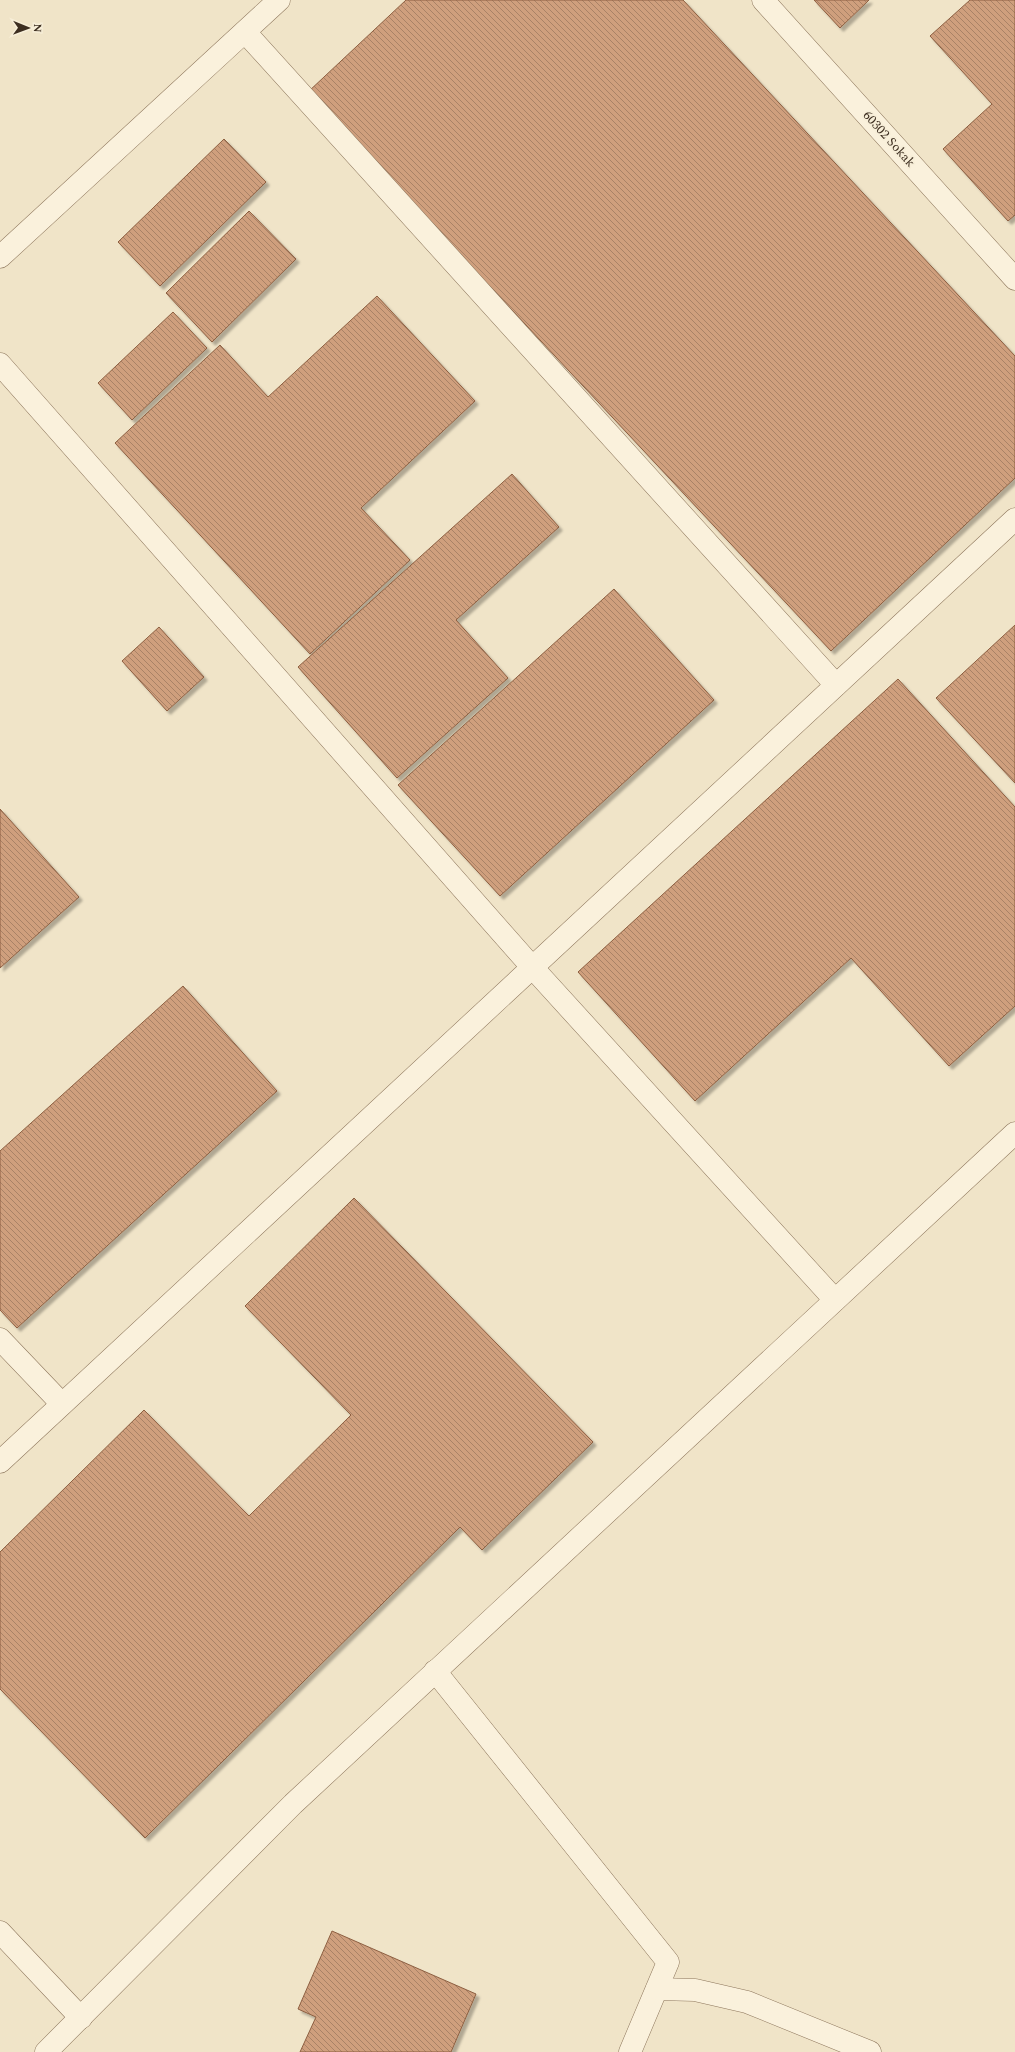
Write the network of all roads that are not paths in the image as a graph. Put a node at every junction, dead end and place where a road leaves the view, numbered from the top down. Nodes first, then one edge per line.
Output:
1 (279, 0) edge
2 (763, 0) edge
3 (245, 32) junction
4 (0, 257) edge
5 (1015, 279) edge
6 (0, 364) edge
7 (1015, 519) edge
8 (836, 685) junction
9 (532, 967) junction
10 (1015, 1133) edge
11 (835, 1300) junction
12 (0, 1338) edge
13 (62, 1404) junction
14 (0, 1462) edge
15 (435, 1671) junction
16 (0, 1932) edge
17 (657, 1989) junction
18 (81, 2018) junction
19 (46, 2052) edge
20 (630, 2052) edge
21 (870, 2052) edge

1 - 3 street
2 - 5 street, 60302 Sokak
3 - 4 street
3 - 8 street
6 - 9 street
7 - 8 street
8 - 9 street
9 - 11 street
9 - 13 street
10 - 11 street
11 - 15 street
12 - 13 street
13 - 14 street
15 - 17 street
15 - 18 street
16 - 18 street
17 - 20 street
17 - 21 street
18 - 19 street

